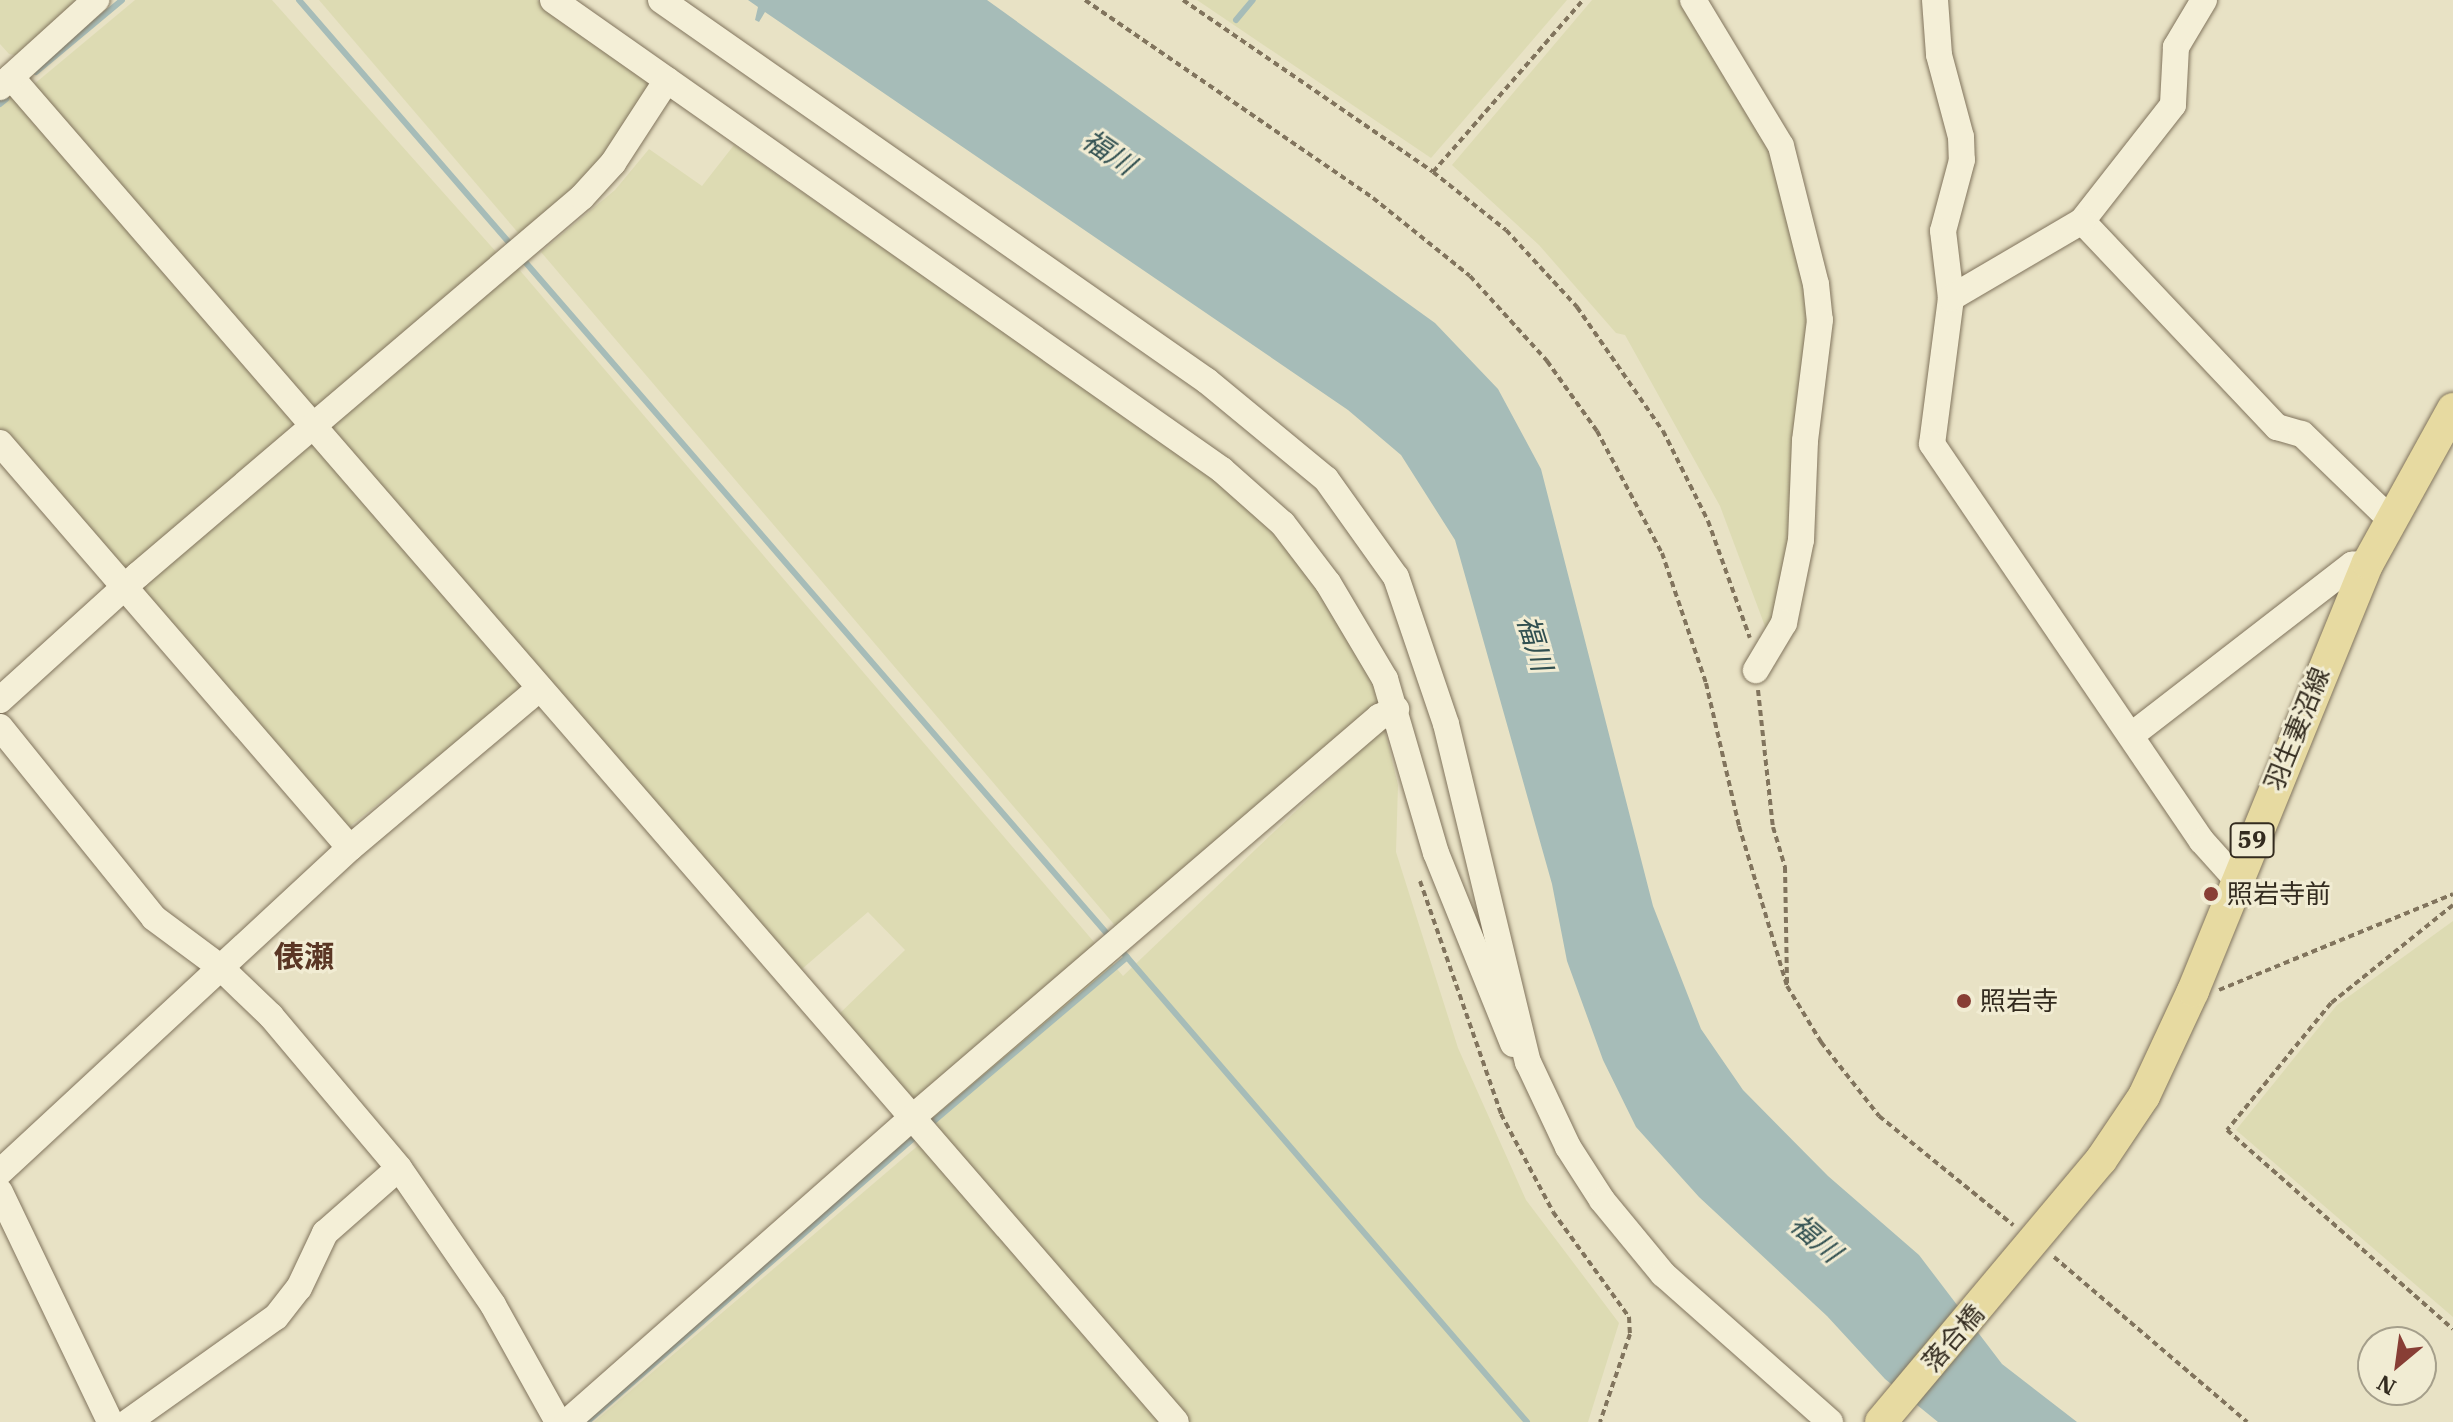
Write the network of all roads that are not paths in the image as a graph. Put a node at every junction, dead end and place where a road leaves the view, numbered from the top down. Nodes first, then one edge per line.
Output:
1 (96, 0) edge
2 (553, 0) edge
3 (661, 0) edge
4 (1693, 0) edge
5 (1935, 0) edge
6 (2204, 0) edge
7 (667, 80) junction
8 (5, 82) edge
9 (2082, 221) junction
10 (1951, 298) junction
11 (2453, 409) edge
12 (315, 424) junction
13 (0, 443) edge
14 (2390, 519) junction
15 (2368, 563) junction
16 (127, 587) junction
17 (1756, 670) road end
18 (540, 688) junction
19 (0, 700) edge
20 (1396, 709) junction
21 (0, 727) edge
22 (2133, 734) junction
23 (350, 848) junction
24 (2237, 880) junction
25 (220, 967) junction
26 (1528, 1062) junction
27 (914, 1116) junction
28 (399, 1168) junction
29 (0, 1172) edge
30 (0, 1192) edge
31 (2030, 1247) joint
32 (110, 1422) edge
33 (128, 1422) edge
34 (558, 1422) edge
35 (567, 1422) edge
36 (1176, 1422) edge
37 (1830, 1422) edge
38 (1881, 1422) edge

1 - 8 street
2 - 7 street
3 - 26 street
4 - 17 street
5 - 10 street
6 - 9 street
7 - 12 street
7 - 20 street
8 - 12 street
9 - 10 street
9 - 14 street
10 - 22 street
11 - 14 main road, 羽生妻沼線 / 59
12 - 16 street
12 - 18 street
13 - 16 street
14 - 15 main road, 羽生妻沼線 / 59
15 - 22 street
15 - 24 main road, 羽生妻沼線 / 59
16 - 19 street
16 - 23 street
18 - 23 street
18 - 27 street
20 - 26 street
20 - 27 street
21 - 25 street
22 - 24 street
23 - 25 street
24 - 31 main road, 羽生妻沼線 / 59
25 - 28 street
25 - 29 street
26 - 37 street
27 - 35 street
27 - 36 street
28 - 33 street
28 - 34 street
30 - 32 street
31 - 38 main road, 落合橋 / 59

